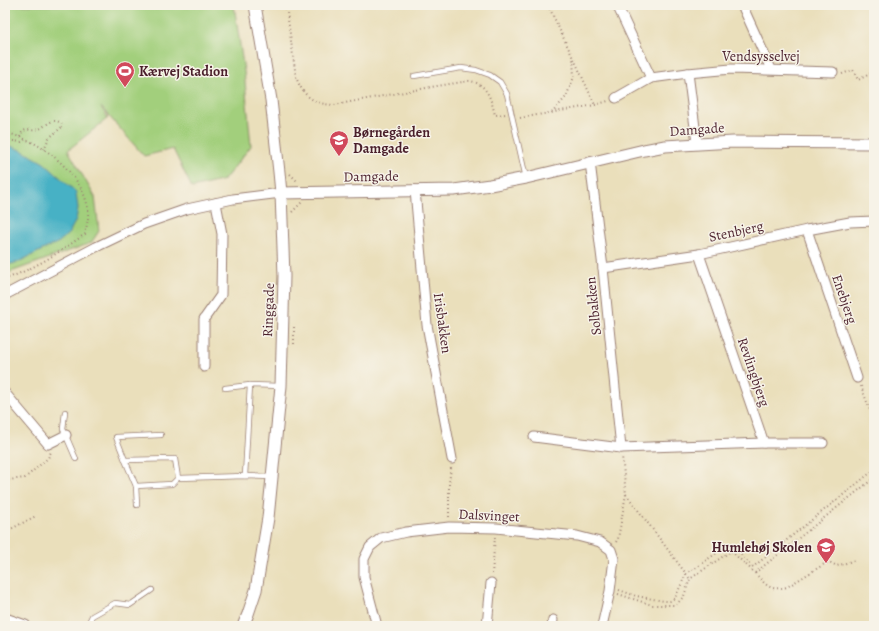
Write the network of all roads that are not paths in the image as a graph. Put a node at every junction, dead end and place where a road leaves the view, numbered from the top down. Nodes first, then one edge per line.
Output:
1 (255, 5) edge
2 (617, 5) edge
3 (742, 5) edge
4 (771, 69) junction
5 (833, 72) road end
6 (688, 73) junction
7 (414, 76) dead end
8 (651, 78) junction
9 (616, 98) road end
10 (874, 142) edge
11 (697, 144) junction
12 (590, 162) junction
13 (526, 178) junction
14 (415, 190) junction
15 (281, 193) junction
16 (216, 202) junction
17 (874, 221) edge
18 (807, 230) junction
19 (698, 254) junction
20 (604, 268) junction
21 (5, 295) edge
22 (204, 367) dead end
23 (857, 378) road end
24 (250, 385) junction
25 (281, 386) junction
26 (225, 388) dead end
27 (5, 393) edge
28 (65, 412) dead end
29 (66, 435) junction
30 (160, 435) dead end
31 (534, 437) dead end
32 (764, 443) junction
33 (823, 443) dead end
34 (621, 448) junction
35 (76, 459) dead end
36 (452, 459) road end
37 (125, 460) junction
38 (245, 476) junction
39 (273, 477) junction
40 (178, 478) junction
41 (136, 486) junction
42 (137, 505) dead end
43 (491, 583) road end
44 (152, 590) dead end
45 (248, 614) junction
46 (5, 619) edge
47 (25, 626) edge
48 (87, 626) edge
49 (243, 626) edge
50 (247, 626) edge
51 (377, 626) edge
52 (487, 626) edge
53 (602, 626) edge

1 - 15 street, Ringgade
2 - 8 street
3 - 4 street
4 - 5 street, Vendsysselvej
4 - 6 street, Vendsysselvej
6 - 8 street, Vendsysselvej
6 - 11 street
7 - 13 lane
8 - 9 street, Vendsysselvej
10 - 11 street, Damgade
11 - 12 street, Damgade
12 - 13 street, Damgade
12 - 20 street, Solbakken
13 - 14 street, Damgade
14 - 15 street, Damgade
14 - 36 street, Irisbakken
15 - 16 street, Damgade
15 - 25 street, Ringgade
16 - 21 street, Damgade
16 - 22 street
17 - 18 street, Stenbjerg
18 - 19 street, Stenbjerg
18 - 23 street, Enebjerg
19 - 20 street, Stenbjerg
19 - 32 street, Revlingbjerg
20 - 34 street, Solbakken
24 - 25 lane
24 - 26 lane
24 - 38 lane
25 - 39 street, Ringgade
27 - 29 street
28 - 29 lane
29 - 35 lane
30 - 37 lane
31 - 34 street
32 - 33 street
32 - 34 street
37 - 40 lane
37 - 41 lane
38 - 39 lane
38 - 40 lane
39 - 45 street, Ringgade
40 - 41 lane
41 - 42 lane
43 - 52 street
44 - 48 lane
45 - 49 street, Ringgade
45 - 50 street, Ringgade
46 - 47 street
51 - 53 street, Dalsvinget

